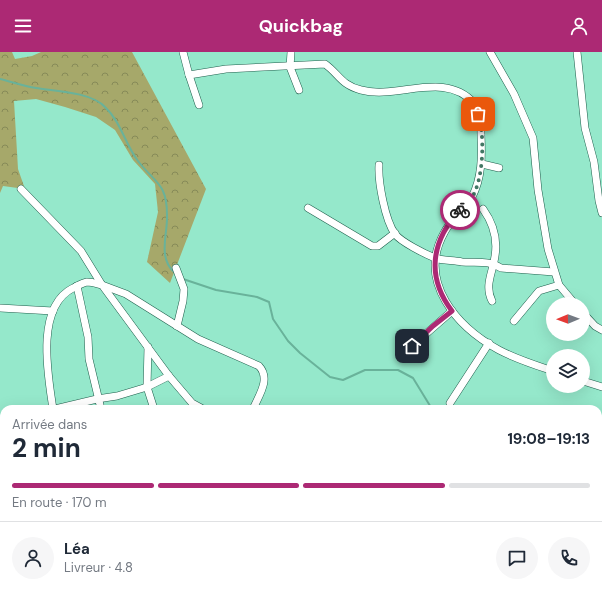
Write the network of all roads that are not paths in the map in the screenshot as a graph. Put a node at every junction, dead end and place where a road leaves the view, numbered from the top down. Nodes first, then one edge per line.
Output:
1 (183, 52) edge
2 (291, 52) edge
3 (490, 52) edge
4 (578, 52) edge
5 (290, 67) junction
6 (189, 75) junction
7 (299, 90) dead end
8 (199, 105) dead end
9 (602, 161) edge
10 (594, 162) junction
11 (482, 164) junction
12 (379, 165) dead end
13 (499, 168) dead end
14 (21, 189) dead end
15 (308, 208) dead end
16 (483, 209) dead end
17 (602, 213) edge
18 (395, 233) junction
19 (435, 258) junction
20 (493, 263) junction
21 (176, 268) dead end
22 (554, 272) junction
23 (102, 285) junction
24 (559, 285) junction
25 (77, 286) junction
26 (568, 297) edge
27 (492, 301) dead end
28 (0, 308) edge
29 (53, 311) junction
30 (452, 311) junction
31 (514, 321) dead end
32 (590, 321) edge
33 (177, 326) junction
34 (602, 330) edge
35 (489, 343) junction
36 (412, 346) dead end
37 (148, 347) junction
38 (546, 368) edge
39 (169, 376) junction
40 (590, 384) edge
41 (147, 386) junction
42 (602, 387) edge
43 (97, 399) junction
44 (450, 403) dead end
45 (53, 405) edge
46 (71, 405) edge
47 (99, 405) edge
48 (153, 405) edge
49 (191, 405) edge
50 (255, 405) edge

1 - 6 street
2 - 5 street
3 - 22 street
4 - 10 street
5 - 6 street
5 - 7 street
5 - 11 street
6 - 8 street
9 - 10 street
10 - 17 street
11 - 13 street
11 - 19 street
12 - 18 street
14 - 23 street
15 - 18 street
16 - 20 street
18 - 19 street
19 - 20 street
19 - 30 street
20 - 22 street
20 - 27 street
21 - 33 street
22 - 24 street
23 - 25 street
23 - 33 street
23 - 37 street
24 - 26 street
24 - 31 street
25 - 29 street
25 - 43 street
28 - 29 street
29 - 45 street
30 - 35 street
30 - 36 street
32 - 34 street
33 - 50 street
35 - 38 street
35 - 44 street
37 - 39 street
37 - 41 street
39 - 41 street
39 - 49 street
40 - 42 street
41 - 43 street
41 - 48 street
43 - 46 street
43 - 47 street

